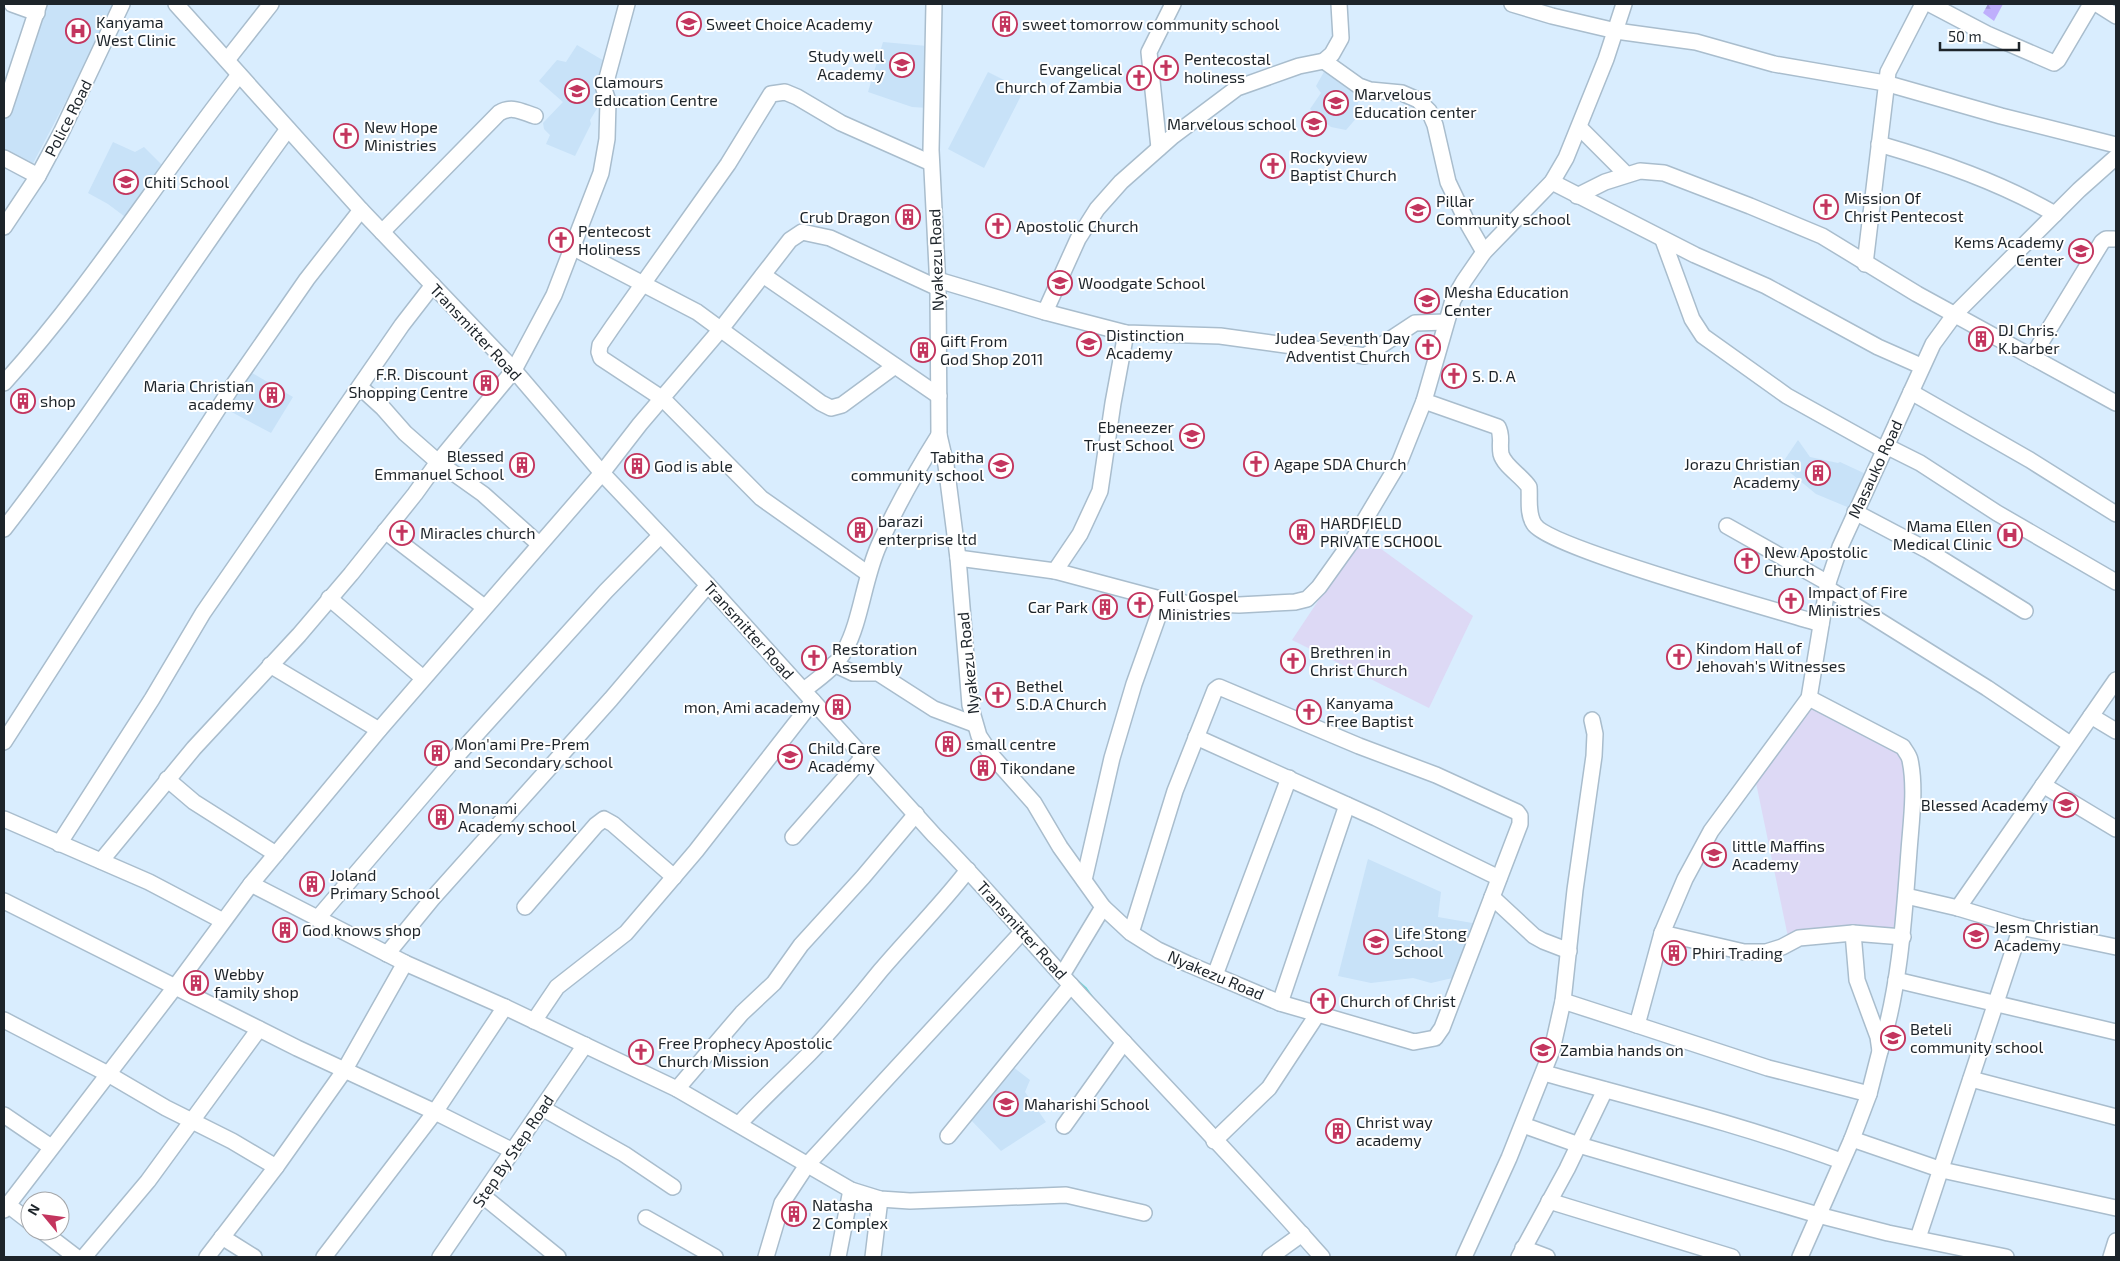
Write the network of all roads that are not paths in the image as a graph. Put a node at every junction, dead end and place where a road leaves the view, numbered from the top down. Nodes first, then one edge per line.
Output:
1 (12, 4) edge
2 (122, 4) edge
3 (176, 4) edge
4 (271, 4) edge
5 (627, 4) edge
6 (934, 4) edge
7 (1173, 4) edge
8 (1339, 4) edge
9 (1512, 4) edge
10 (1624, 4) edge
11 (1923, 4) edge
12 (1930, 4) edge
13 (2091, 4) edge
14 (2097, 4) edge
15 (38, 8) edge
16 (2116, 16) edge
17 (1616, 31) junction
18 (227, 60) junction
19 (1324, 61) junction
20 (240, 75) junction
21 (1885, 83) junction
22 (4, 110) edge
23 (535, 116) dead end
24 (1580, 128) junction
25 (288, 129) junction
26 (1879, 144) junction
27 (2116, 145) edge
28 (1159, 148) junction
29 (2116, 157) edge
30 (4, 158) edge
31 (931, 163) junction
32 (1626, 174) junction
33 (38, 176) junction
34 (1552, 182) junction
35 (1576, 196) junction
36 (361, 210) junction
37 (2055, 214) junction
38 (4, 227) edge
39 (382, 232) junction
40 (1663, 240) junction
41 (2114, 240) dead end
42 (574, 248) junction
43 (1484, 252) junction
44 (1865, 264) junction
45 (763, 274) junction
46 (644, 284) junction
47 (938, 284) junction
48 (433, 285) junction
49 (1045, 312) junction
50 (1955, 314) junction
51 (1446, 322) junction
52 (721, 329) junction
53 (1126, 333) junction
54 (2032, 357) junction
55 (894, 366) junction
56 (1921, 366) junction
57 (514, 370) junction
58 (4, 383) edge
59 (360, 387) junction
60 (1911, 392) junction
61 (939, 396) junction
62 (663, 399) junction
63 (1424, 401) junction
64 (2116, 403) edge
65 (940, 435) junction
66 (1885, 448) junction
67 (438, 462) junction
68 (602, 473) junction
69 (1855, 512) junction
70 (2116, 514) edge
71 (1727, 526) dead end
72 (4, 529) edge
73 (385, 532) junction
74 (660, 536) junction
75 (539, 544) junction
76 (958, 558) junction
77 (1055, 571) junction
78 (867, 573) junction
79 (2116, 582) edge
80 (708, 585) junction
81 (1828, 586) junction
82 (330, 598) junction
83 (1164, 600) junction
84 (484, 607) junction
85 (2025, 611) dead end
86 (1821, 624) junction
87 (834, 664) junction
88 (270, 665) junction
89 (423, 678) junction
90 (2116, 680) edge
91 (809, 695) junction
92 (1809, 698) junction
93 (2091, 716) junction
94 (1592, 720) dead end
95 (974, 724) junction
96 (379, 730) junction
97 (2116, 732) edge
98 (1196, 737) junction
99 (4, 742) edge
100 (2070, 744) junction
101 (864, 756) junction
102 (1289, 778) junction
103 (167, 779) junction
104 (2043, 785) junction
105 (1347, 805) junction
106 (916, 814) junction
107 (4, 819) edge
108 (2116, 829) edge
109 (794, 837) dead end
110 (59, 844) junction
111 (276, 854) junction
112 (101, 861) junction
113 (968, 870) junction
114 (674, 877) junction
115 (1499, 878) junction
116 (1084, 880) junction
117 (251, 884) junction
118 (1906, 896) junction
119 (1492, 897) junction
120 (4, 901) edge
121 (525, 907) dead end
122 (1103, 907) junction
123 (1958, 908) junction
124 (318, 919) junction
125 (223, 921) junction
126 (2021, 927) junction
127 (1022, 932) junction
128 (1132, 933) junction
129 (1662, 933) junction
130 (1853, 933) junction
131 (1903, 936) junction
132 (2116, 947) edge
133 (1569, 951) junction
134 (387, 954) junction
135 (404, 963) junction
136 (1215, 975) junction
137 (1066, 980) junction
138 (1896, 980) junction
139 (175, 988) junction
140 (1563, 1001) junction
141 (1280, 1003) junction
142 (1995, 1003) junction
143 (505, 1007) junction
144 (1317, 1015) junction
145 (4, 1020) edge
146 (534, 1021) junction
147 (1637, 1025) junction
148 (259, 1029) junction
149 (2116, 1032) edge
150 (1124, 1042) junction
151 (585, 1045) junction
152 (1880, 1051) junction
153 (344, 1071) junction
154 (1544, 1073) junction
155 (108, 1074) junction
156 (1970, 1079) junction
157 (677, 1089) junction
158 (1605, 1090) junction
159 (1868, 1094) junction
160 (542, 1108) junction
161 (435, 1112) junction
162 (4, 1115) edge
163 (2116, 1117) edge
164 (192, 1122) junction
165 (739, 1124) junction
166 (1523, 1125) junction
167 (1064, 1126) dead end
168 (948, 1136) dead end
169 (1852, 1139) junction
170 (1214, 1141) junction
171 (1579, 1145) junction
172 (51, 1147) junction
173 (513, 1151) junction
174 (1841, 1161) junction
175 (807, 1165) junction
176 (276, 1167) junction
177 (1942, 1170) junction
178 (674, 1187) dead end
179 (851, 1190) junction
180 (483, 1196) junction
181 (880, 1199) junction
182 (1549, 1201) junction
183 (6, 1207) edge
184 (2116, 1208) edge
185 (1144, 1213) dead end
186 (1818, 1215) junction
187 (20, 1216) edge
188 (646, 1218) dead end
189 (1302, 1234) junction
190 (222, 1237) junction
191 (1918, 1238) junction
192 (55, 1241) edge
193 (2116, 1241) edge
194 (1521, 1253) edge
195 (76, 1257) edge
196 (84, 1257) edge
197 (207, 1257) edge
198 (254, 1257) edge
199 (324, 1257) edge
200 (440, 1257) edge
201 (558, 1257) edge
202 (715, 1257) edge
203 (766, 1257) edge
204 (838, 1257) edge
205 (872, 1257) edge
206 (1270, 1257) edge
207 (1322, 1257) edge
208 (1464, 1257) edge
209 (1547, 1257) edge
210 (1732, 1257) edge
211 (1800, 1257) edge
212 (2006, 1257) edge
213 (2111, 1257) edge

1 - 15 street
2 - 33 street, Police Road
3 - 18 street, Transmitter Road
4 - 18 street
5 - 42 street
6 - 31 street, Nyakezu Road
7 - 28 street
8 - 19 street
9 - 17 street
10 - 17 street
11 - 21 street
12 - 13 street
14 - 16 street
15 - 22 street
17 - 21 street
17 - 24 street
18 - 20 street, Transmitter Road
19 - 28 street
19 - 43 street
20 - 25 street, Transmitter Road
20 - 58 street
21 - 26 street
21 - 27 street
23 - 39 street
24 - 32 street
24 - 34 street
25 - 36 street, Transmitter Road
25 - 72 street
26 - 37 street
26 - 44 street
28 - 49 street
29 - 37 street, Masauko Road
30 - 33 street
31 - 46 street
31 - 47 street, Nyakezu Road
32 - 35 street
32 - 44 street
33 - 38 street, Police Road
34 - 35 street
34 - 43 street
35 - 40 street
36 - 39 street, Transmitter Road
36 - 99 street
37 - 50 street, Masauko Road
39 - 48 street, Transmitter Road
40 - 56 street
40 - 66 street
41 - 54 street
42 - 46 street
42 - 57 street
43 - 51 street
44 - 50 street
45 - 47 street
45 - 52 street
45 - 55 street
46 - 52 street
46 - 62 street
47 - 49 street
47 - 61 street, Nyakezu Road
48 - 57 street, Transmitter Road
48 - 59 street
49 - 53 street
50 - 54 street
50 - 56 street, Masauko Road
51 - 53 street
51 - 63 street
52 - 55 street
52 - 62 street
53 - 77 street
54 - 64 street
55 - 61 street
56 - 60 street, Masauko Road
57 - 67 street
57 - 68 street, Transmitter Road
59 - 67 street
59 - 110 street
60 - 66 street, Masauko Road
60 - 70 street
61 - 65 street, Nyakezu Road
62 - 68 street
62 - 78 street
63 - 83 street
63 - 86 street
65 - 76 street, Nyakezu Road
65 - 78 street
66 - 69 street, Masauko Road
66 - 79 street
67 - 73 street
67 - 75 street
68 - 74 street, Transmitter Road
68 - 75 street
69 - 81 street, Masauko Road
69 - 85 street
71 - 81 street
73 - 82 street
73 - 84 street
74 - 80 street, Transmitter Road
74 - 124 street
75 - 84 street
76 - 77 street
76 - 95 street, Nyakezu Road
77 - 83 street
78 - 87 street
80 - 91 street, Transmitter Road
80 - 134 street
81 - 86 street, Masauko Road
81 - 100 street
82 - 88 street
82 - 89 street
83 - 116 street
84 - 89 street
86 - 92 street, Masauko Road
87 - 91 street
87 - 95 street
88 - 96 street
88 - 103 street
89 - 96 street
90 - 93 street
91 - 101 street, Transmitter Road
91 - 114 street
92 - 118 street
92 - 129 street, Masauko Road
93 - 97 street
93 - 100 street
94 - 133 street
95 - 116 street, Nyakezu Road
96 - 111 street
98 - 102 street
98 - 115 street
98 - 128 street
100 - 104 street
101 - 106 street, Transmitter Road
101 - 109 street
102 - 105 street
102 - 136 street
103 - 111 street
103 - 112 street
104 - 108 street
104 - 123 street
105 - 115 street
105 - 141 street
106 - 113 street, Transmitter Road
106 - 157 street
107 - 110 street
110 - 112 street
111 - 117 street
112 - 125 street
113 - 127 street, Transmitter Road
113 - 165 street
114 - 121 street
114 - 146 street
115 - 119 street
116 - 122 street, Nyakezu Road
117 - 124 street
117 - 125 street
118 - 123 street
118 - 131 street
119 - 133 street
119 - 144 street, Nyakezu Road
120 - 139 street
122 - 128 street, Nyakezu Road
122 - 137 street
123 - 126 street
124 - 134 street
125 - 139 street
126 - 132 street
126 - 142 street
127 - 137 street, Transmitter Road
127 - 175 street
128 - 136 street, Nyakezu Road
129 - 130 street
129 - 147 street, Masauko Road
130 - 131 street
130 - 152 street
131 - 138 street
133 - 140 street
134 - 135 street
135 - 143 street
135 - 153 street
136 - 141 street, Nyakezu Road
137 - 150 street, Transmitter Road
137 - 168 street
138 - 142 street
138 - 152 street
139 - 148 street
139 - 155 street
140 - 147 street
140 - 154 street
141 - 144 street, Nyakezu Road
142 - 149 street
142 - 156 street
143 - 146 street
143 - 161 street
144 - 170 street
145 - 155 street
146 - 151 street
147 - 159 street
148 - 153 street
148 - 164 street
150 - 167 street
150 - 170 street, Transmitter Road
151 - 157 street
151 - 160 street, Step By Step Road
152 - 159 street
153 - 161 street
153 - 176 street
154 - 158 street
154 - 166 street
155 - 164 street
155 - 172 street
156 - 163 street
156 - 177 street
157 - 165 street
158 - 171 street
158 - 174 street
159 - 169 street
160 - 173 street, Step By Step Road
160 - 178 street
161 - 173 street
161 - 199 street
162 - 172 street
164 - 176 street
164 - 196 street
165 - 175 street
166 - 171 street
166 - 208 street
169 - 174 street
169 - 177 street
170 - 189 street, Transmitter Road
171 - 182 street
171 - 186 street
172 - 183 street
173 - 180 street, Step By Step Road
174 - 186 street
175 - 179 street
175 - 203 street
176 - 190 street
177 - 184 street
177 - 191 street
179 - 181 street
179 - 204 street
180 - 200 street, Step By Step Road
180 - 201 street
181 - 185 street
181 - 205 street
182 - 194 street
182 - 210 street
183 - 187 street
186 - 191 street
186 - 211 street
188 - 202 street
189 - 206 street
189 - 207 street, Transmitter Road
190 - 197 street
190 - 198 street
191 - 212 street
192 - 195 street
193 - 213 street
194 - 209 street

